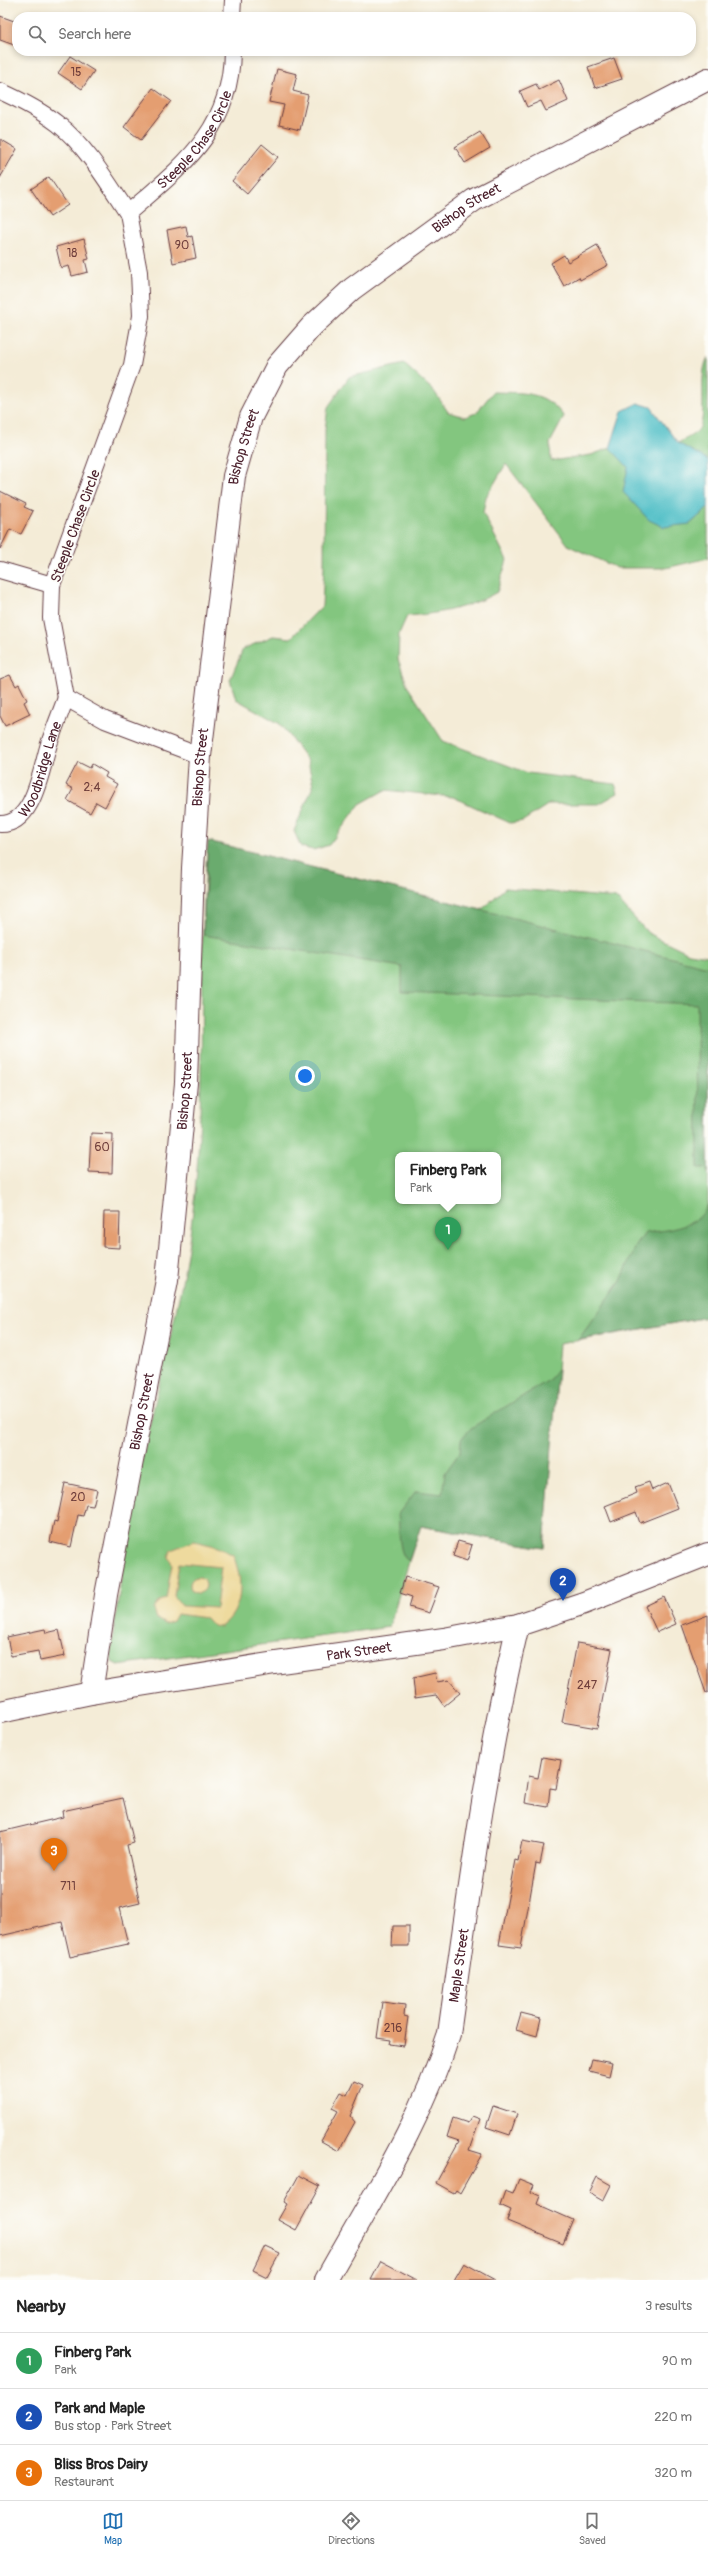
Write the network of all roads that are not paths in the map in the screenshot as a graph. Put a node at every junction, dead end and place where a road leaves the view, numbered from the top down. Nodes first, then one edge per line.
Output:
1 (233, 0) edge
2 (232, 12) edge
3 (231, 56) edge
4 (708, 79) edge
5 (0, 91) edge
6 (128, 213) junction
7 (0, 570) edge
8 (52, 585) junction
9 (66, 698) junction
10 (200, 756) junction
11 (0, 824) edge
12 (708, 1554) edge
13 (518, 1626) junction
14 (91, 1693) junction
15 (0, 1712) edge
16 (326, 2280) edge

1 - 2 street
3 - 6 street, Steeple Chase Circle
4 - 10 street, Bishop Street
5 - 6 street, Steeple Chase Circle
6 - 8 street, Steeple Chase Circle
7 - 8 street
8 - 9 street, Steeple Chase Circle
9 - 10 street
9 - 11 street, Woodbridge Lane
10 - 14 street, Bishop Street
12 - 13 street, Park Street
13 - 14 street, Park Street
13 - 16 street, Maple Street
14 - 15 street, Park Street

